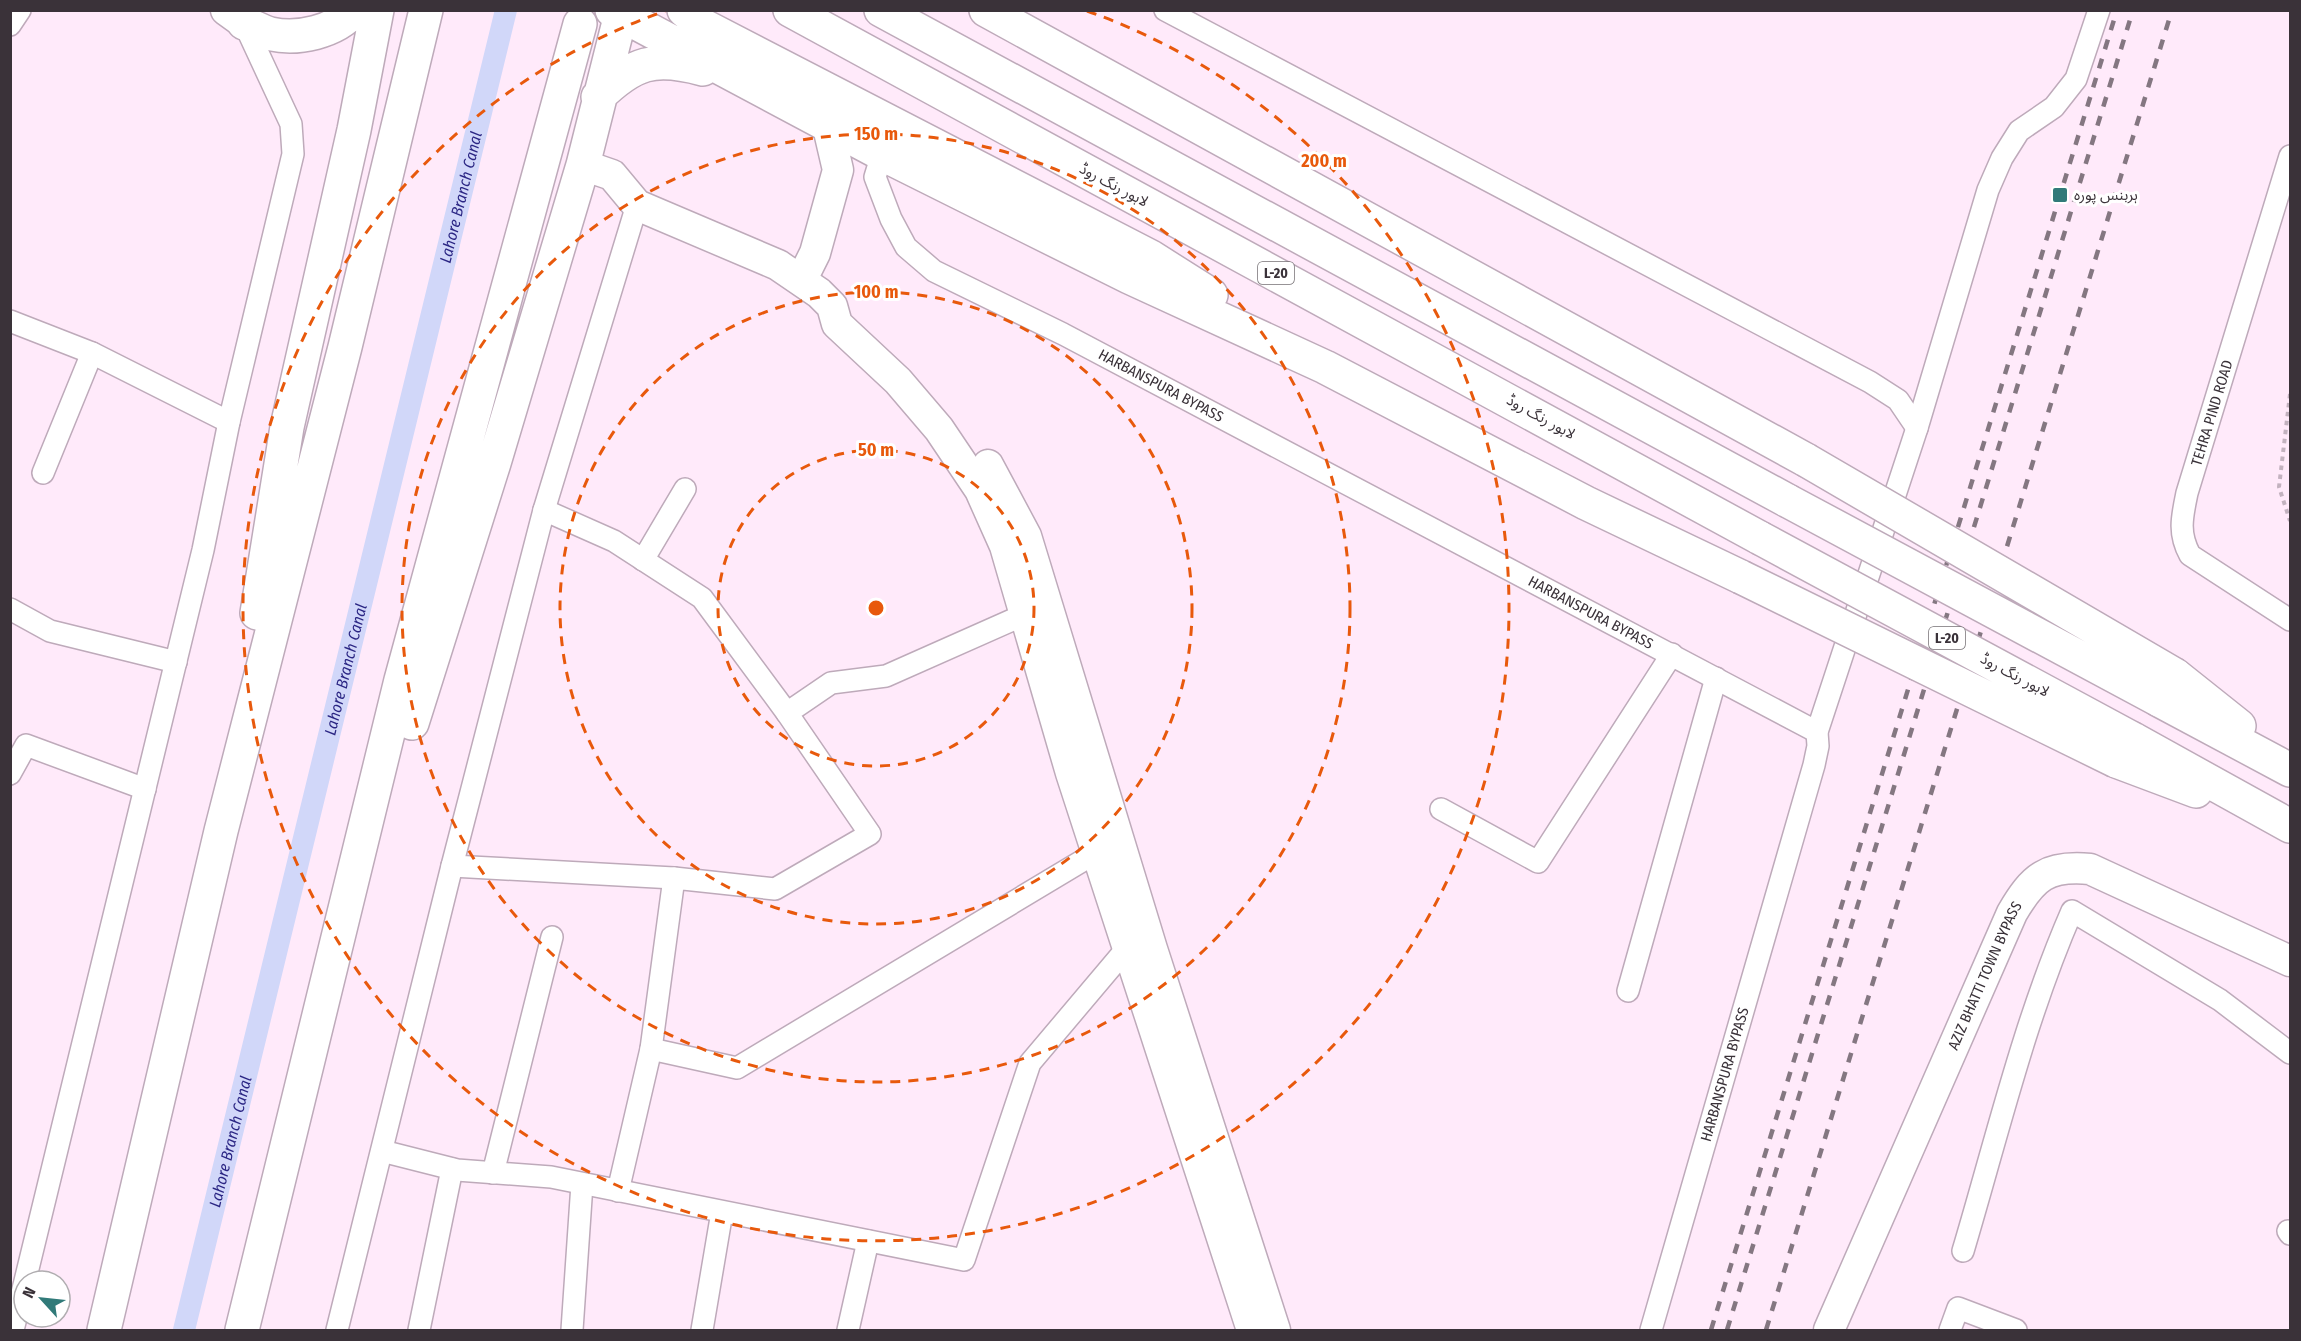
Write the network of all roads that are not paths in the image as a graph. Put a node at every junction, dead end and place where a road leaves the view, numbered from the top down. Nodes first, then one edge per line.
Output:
1 (20, 10) edge
2 (354, 10) edge
3 (377, 10) edge
4 (426, 10) edge
5 (684, 10) edge
6 (790, 10) edge
7 (881, 10) edge
8 (986, 10) edge
9 (1165, 10) edge
10 (2099, 10) edge
11 (618, 12) edge
12 (235, 17) edge
13 (580, 24) dead end
14 (10, 25) edge
15 (733, 77) junction
16 (598, 97) junction
17 (828, 127) junction
18 (882, 154) junction
19 (2290, 156) edge
20 (583, 165) junction
21 (637, 205) junction
22 (802, 279) junction
23 (10, 321) edge
24 (92, 352) junction
25 (1324, 367) junction
26 (229, 422) junction
27 (1917, 428) junction
28 (43, 473) dead end
29 (685, 489) dead end
30 (544, 510) junction
31 (643, 560) junction
32 (10, 609) edge
33 (1036, 609) junction
34 (2290, 620) edge
35 (1672, 654) junction
36 (176, 662) junction
37 (1716, 678) junction
38 (2167, 688) junction
39 (787, 713) junction
40 (1817, 732) junction
41 (2124, 750) junction
42 (2290, 768) edge
43 (10, 774) edge
44 (145, 789) junction
45 (1441, 809) dead end
46 (2285, 823) edge
47 (220, 831) junction
48 (1107, 843) junction
49 (452, 866) junction
50 (674, 878) junction
51 (1144, 922) junction
52 (552, 937) dead end
53 (1130, 948) junction
54 (2290, 961) edge
55 (331, 976) junction
56 (1628, 991) dead end
57 (651, 1049) junction
58 (2290, 1053) edge
59 (382, 1151) junction
60 (452, 1169) junction
61 (493, 1173) junction
62 (582, 1184) junction
63 (618, 1191) junction
64 (722, 1212) junction
65 (868, 1241) junction
66 (1963, 1251) dead end
67 (25, 1269) edge
68 (104, 1330) edge
69 (242, 1330) edge
70 (337, 1330) edge
71 (419, 1330) edge
72 (572, 1330) edge
73 (702, 1330) edge
74 (848, 1330) edge
75 (1252, 1330) edge
76 (1275, 1330) edge
77 (1651, 1330) edge
78 (1829, 1330) edge
79 (1950, 1330) edge
80 (2016, 1330) edge

1 - 14 street
2 - 12 highway
3 - 47 highway
4 - 47 highway
5 - 25 highway
6 - 41 highway, لاہور رنگ روڈ / L-20, bridge
7 - 38 highway, bridge
8 - 38 highway, bridge
9 - 27 street
10 - 27 street
11 - 15 highway
11 - 16 highway
12 - 26 street
13 - 55 highway
15 - 16 highway
15 - 17 highway
16 - 20 highway
17 - 18 highway
17 - 22 main road
18 - 25 highway
18 - 35 street, HARBANSPURA BYPASS
19 - 34 street, TEHRA PIND ROAD
20 - 21 main road
20 - 55 highway
21 - 22 main road
21 - 30 street
22 - 33 main road
23 - 24 street
24 - 26 street
24 - 28 street
25 - 41 highway, bridge
26 - 36 street
27 - 40 street
29 - 31 street
30 - 31 street
30 - 49 street
31 - 39 street
32 - 36 street
33 - 39 street
33 - 48 main road
35 - 37 street, HARBANSPURA BYPASS
35 - 45 street
36 - 44 street
37 - 40 street, HARBANSPURA BYPASS
37 - 56 street
38 - 42 highway
39 - 50 street
40 - 77 street, HARBANSPURA BYPASS
41 - 46 highway, لاہور رنگ روڈ / L-20
43 - 44 street
44 - 67 street
47 - 68 highway
48 - 51 main road
48 - 53 main road
48 - 57 street
49 - 50 street
49 - 59 street
50 - 57 street
51 - 53 street
51 - 76 main road
52 - 61 street
53 - 65 street
53 - 75 main road
54 - 78 main road, AZIZ BHATTI TOWN BYPASS
55 - 69 highway
57 - 63 street
58 - 66 street
59 - 60 street
59 - 70 street
60 - 61 street
60 - 71 street
61 - 62 street
62 - 63 street
62 - 72 street
63 - 64 street
64 - 65 street
64 - 73 street
65 - 74 street
79 - 80 street

